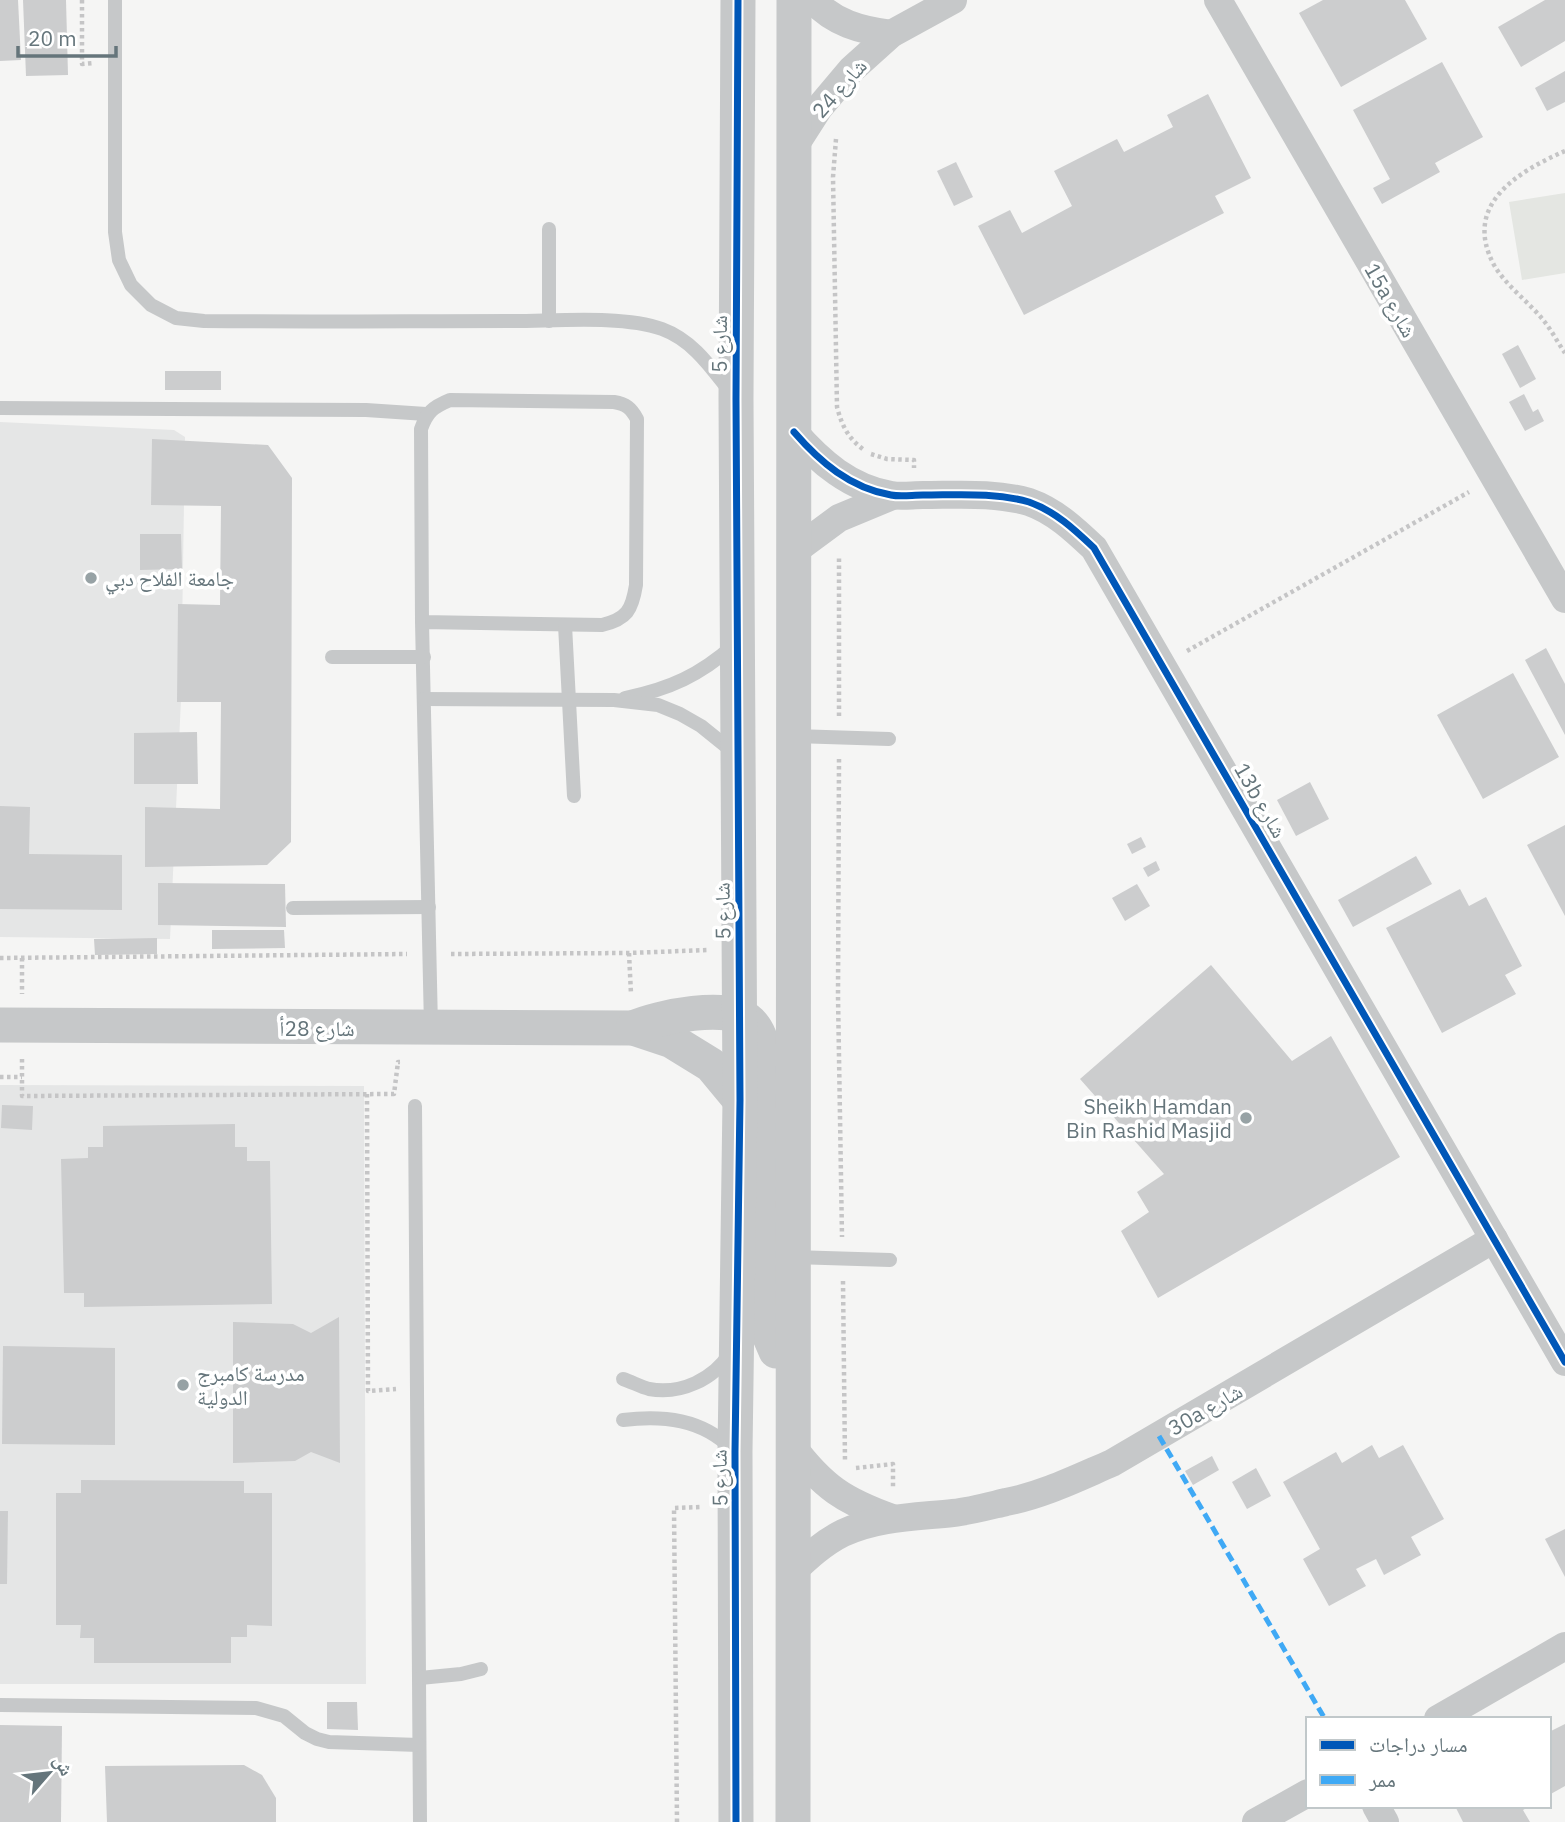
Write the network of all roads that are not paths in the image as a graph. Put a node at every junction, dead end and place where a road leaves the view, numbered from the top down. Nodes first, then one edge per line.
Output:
1 (116, 0) edge
2 (738, 0) edge
3 (794, 0) edge
4 (813, 0) edge
5 (953, 0) edge
6 (1218, 0) edge
7 (891, 34) junction
8 (794, 147) junction
9 (549, 229) dead end
10 (549, 321) junction
11 (736, 399) junction
12 (0, 408) edge
13 (426, 414) junction
14 (794, 432) junction
15 (892, 496) junction
16 (793, 552) junction
17 (1565, 599) edge
18 (422, 622) junction
19 (565, 625) junction
20 (739, 641) junction
21 (332, 657) dead end
22 (424, 657) junction
23 (424, 699) junction
24 (614, 700) junction
25 (571, 701) junction
26 (794, 736) junction
27 (889, 739) dead end
28 (738, 757) junction
29 (574, 796) dead end
30 (429, 907) junction
31 (293, 908) dead end
32 (740, 1016) junction
33 (11, 1025) edge
34 (633, 1028) junction
35 (431, 1029) junction
36 (740, 1100) junction
37 (415, 1106) dead end
38 (1494, 1239) junction
39 (793, 1257) junction
40 (890, 1260) dead end
41 (736, 1342) junction
42 (1565, 1362) edge
43 (793, 1374) junction
44 (623, 1379) dead end
45 (623, 1420) dead end
46 (792, 1446) junction
47 (735, 1452) junction
48 (892, 1518) junction
49 (792, 1572) junction
50 (1565, 1646) edge
51 (481, 1669) dead end
52 (420, 1678) junction
53 (734, 1695) junction
54 (0, 1705) edge
55 (1441, 1717) edge
56 (419, 1745) junction
57 (1306, 1794) edge
58 (420, 1822) edge
59 (736, 1822) edge
60 (760, 1822) edge
61 (793, 1822) edge
62 (1256, 1822) edge

1 - 10 lane
2 - 11 street, شارع 5
3 - 8 street
4 - 7 street, شارع 24
5 - 7 street, شارع 24
6 - 17 street, 15a شارع
7 - 8 street, شارع 24
8 - 14 street
9 - 10 lane
10 - 11 lane
11 - 20 street, شارع 5
12 - 13 lane
13 - 18 lane
13 - 19 lane
14 - 15 street, 13b شارع
14 - 16 street
15 - 16 street, 13b شارع
15 - 38 street, 13b شارع
16 - 26 street
18 - 19 lane
18 - 22 lane
19 - 25 lane
20 - 24 lane
20 - 28 street, شارع 5
21 - 22 lane
22 - 23 lane
23 - 25 lane
23 - 30 lane
24 - 25 lane
24 - 28 lane
25 - 29 lane
26 - 27 lane
26 - 39 street
28 - 32 street, شارع 5
30 - 31 lane
30 - 35 lane
32 - 34 street, شارع 28أ
32 - 36 street, شارع 5
32 - 43 street
33 - 35 street, شارع 28أ
34 - 35 street, شارع 28أ
34 - 36 street, شارع 28أ
36 - 41 street, شارع 5
37 - 52 lane
38 - 42 street, 13b شارع
38 - 48 street, 30a شارع
39 - 40 lane
39 - 43 street
41 - 44 lane
41 - 47 street, شارع 5
43 - 46 street
45 - 47 lane
46 - 48 street, 30a شارع
46 - 49 street
47 - 53 street, شارع 5
48 - 49 street, 30a شارع
49 - 61 street
50 - 55 street
51 - 52 lane
52 - 56 lane
53 - 59 street, شارع 5
53 - 60 street
54 - 56 lane
56 - 58 lane
57 - 62 street

